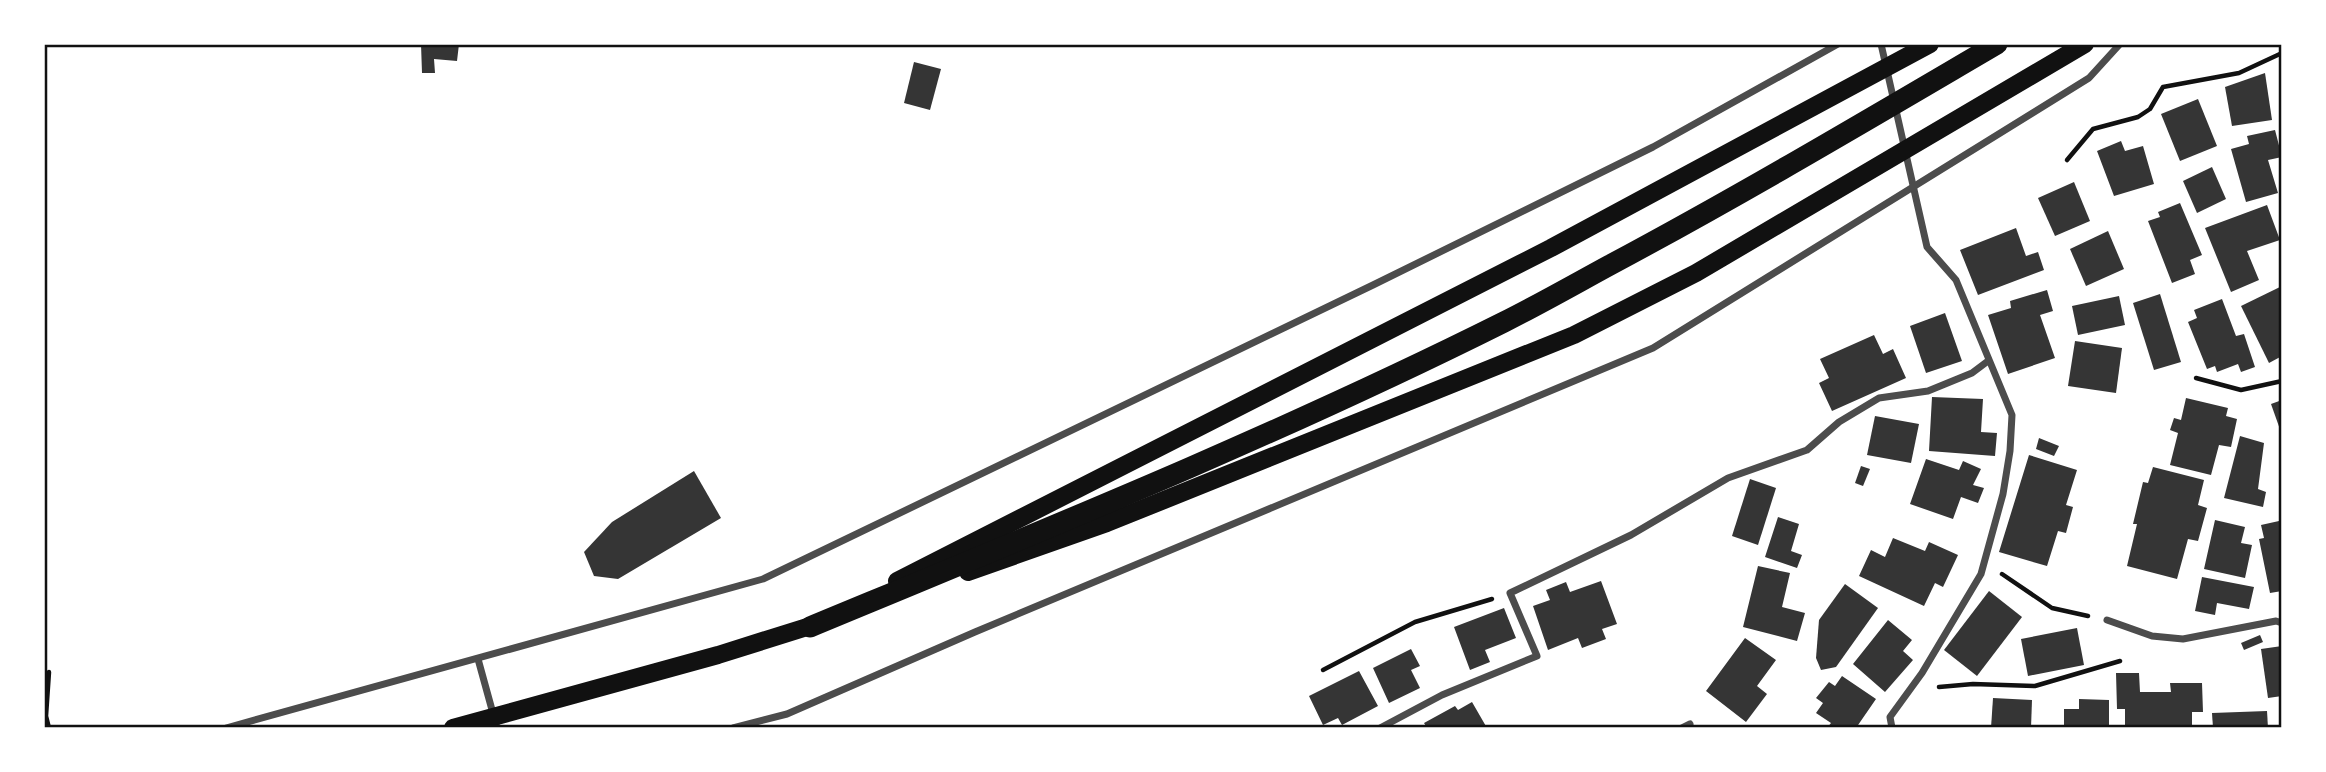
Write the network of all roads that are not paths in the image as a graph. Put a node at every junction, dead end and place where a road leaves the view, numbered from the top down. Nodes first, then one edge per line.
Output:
1 (1838, 44) edge
2 (1881, 44) edge
3 (1930, 44) edge
4 (1997, 44) edge
5 (2085, 44) edge
6 (2120, 44) edge
7 (1988, 361) junction
8 (2107, 620) road end
9 (2282, 623) edge
10 (810, 626) junction
11 (478, 659) junction
12 (1690, 724) dead end
13 (226, 728) edge
14 (453, 728) edge
15 (497, 728) edge
16 (733, 728) edge
17 (1380, 728) edge
18 (1682, 728) edge
19 (1892, 728) edge

1 - 11 street
2 - 7 street
3 - 10 main road
4 - 10 highway
5 - 10 main road
6 - 16 street
7 - 17 street
7 - 19 street
8 - 9 street
10 - 14 main road
11 - 13 street
11 - 15 street
12 - 18 street

